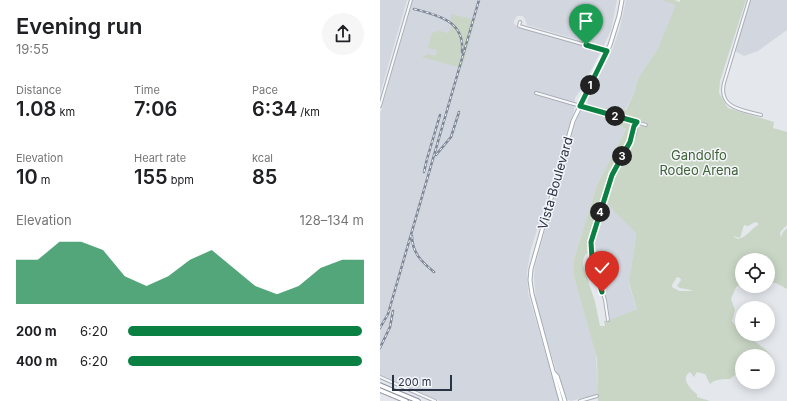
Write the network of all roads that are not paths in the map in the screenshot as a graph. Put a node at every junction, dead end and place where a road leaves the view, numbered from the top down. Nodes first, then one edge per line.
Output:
1 (411, 0) edge
2 (622, 0) edge
3 (749, 0) edge
4 (520, 22) dead end
5 (607, 51) junction
6 (536, 93) dead end
7 (380, 106) edge
8 (580, 106) junction
9 (760, 115) dead end
10 (637, 122) junction
11 (646, 125) dead end
12 (608, 320) dead end
13 (554, 372) junction
14 (380, 377) edge
15 (381, 385) edge
16 (380, 390) edge
17 (597, 396) dead end
18 (403, 400) edge
19 (418, 401) edge
20 (435, 401) edge
21 (561, 401) edge
22 (565, 401) edge
23 (580, 401) edge

1 - 7 street
2 - 5 main road, Vista Boulevard
3 - 9 street
4 - 5 street
5 - 8 main road, Vista Boulevard
6 - 8 street
8 - 10 street
8 - 13 main road, Vista Boulevard
10 - 11 street
10 - 12 street
13 - 21 main road, Vista Boulevard
13 - 22 main road, Vista Boulevard
14 - 20 street
15 - 19 highway
16 - 18 highway
17 - 23 street

